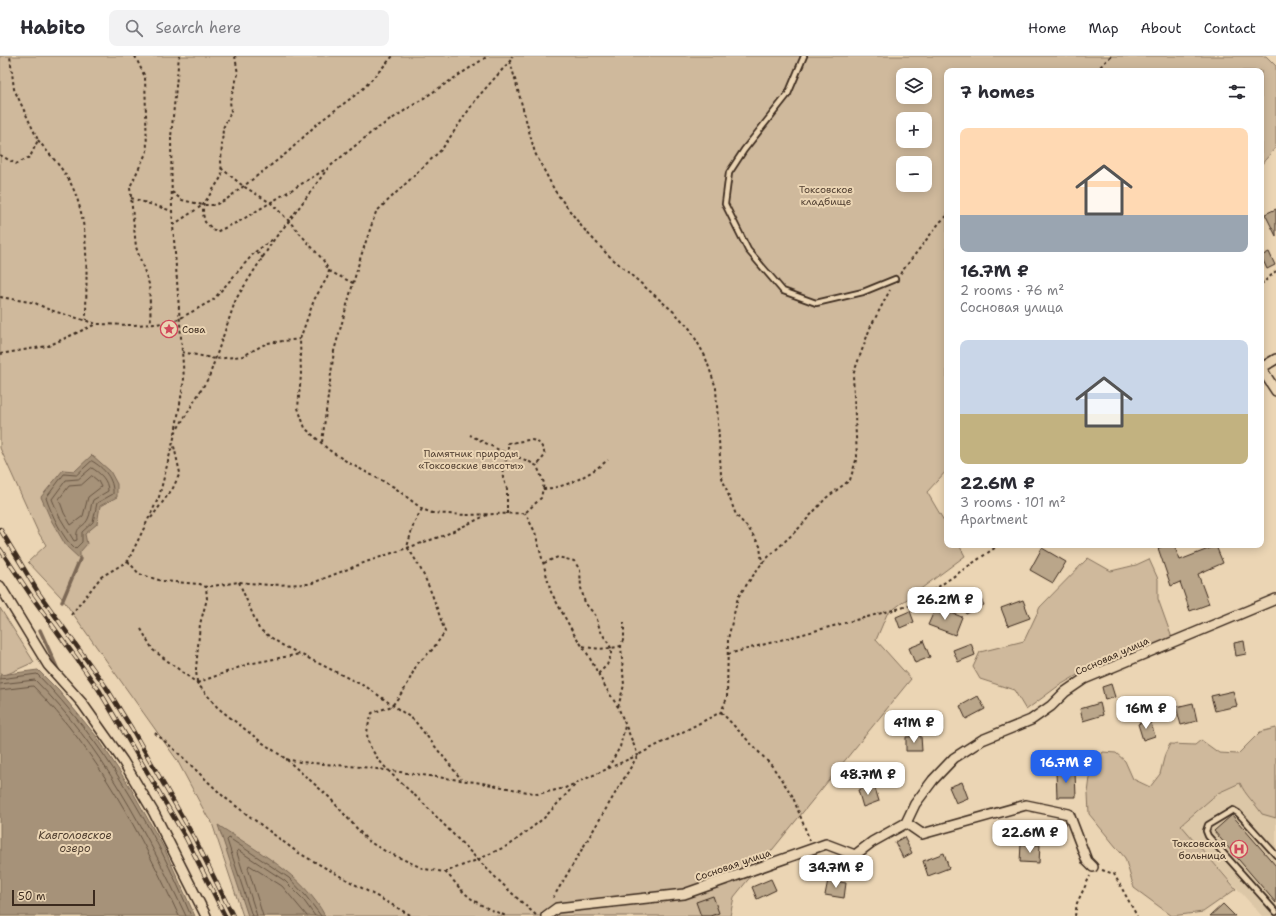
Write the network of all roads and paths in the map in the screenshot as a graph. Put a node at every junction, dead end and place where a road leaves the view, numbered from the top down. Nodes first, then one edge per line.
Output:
1 (10, 56) edge
2 (135, 56) edge
3 (179, 56) edge
4 (236, 56) edge
5 (393, 56) edge
6 (488, 56) edge
7 (512, 56) edge
8 (804, 56) edge
9 (1111, 56) edge
10 (510, 61) junction
11 (1099, 68) edge
12 (38, 140) junction
13 (0, 155) edge
14 (221, 168) junction
15 (328, 168) junction
16 (244, 186) junction
17 (172, 192) junction
18 (131, 198) junction
19 (271, 203) junction
20 (203, 205) junction
21 (172, 211) junction
22 (944, 219) edge
23 (290, 221) junction
24 (173, 225) junction
25 (275, 238) junction
26 (254, 252) junction
27 (262, 258) junction
28 (329, 271) junction
29 (1276, 271) edge
30 (895, 279) junction
31 (1264, 282) edge
32 (353, 283) junction
33 (0, 297) edge
34 (179, 319) junction
35 (86, 320) junction
36 (97, 324) junction
37 (151, 324) junction
38 (300, 339) junction
39 (182, 352) junction
40 (0, 354) edge
41 (216, 359) junction
42 (1276, 359) edge
43 (1264, 366) edge
44 (1264, 372) edge
45 (1276, 390) edge
46 (175, 434) junction
47 (470, 435) dead end
48 (173, 441) junction
49 (322, 442) junction
50 (508, 453) junction
51 (608, 460) dead end
52 (537, 466) junction
53 (543, 489) junction
54 (422, 509) junction
55 (525, 513) junction
56 (488, 514) junction
57 (507, 514) junction
58 (149, 521) junction
59 (408, 547) junction
60 (995, 548) edge
61 (128, 561) junction
62 (544, 563) junction
63 (762, 563) junction
64 (239, 582) junction
65 (0, 586) edge
66 (206, 587) junction
67 (1276, 599) edge
68 (70, 615) dead end
69 (624, 622) dead end
70 (141, 629) dead end
71 (583, 646) junction
72 (621, 646) junction
73 (611, 648) junction
74 (300, 654) junction
75 (728, 654) junction
76 (598, 674) junction
77 (197, 683) junction
78 (392, 706) junction
79 (618, 707) junction
80 (721, 712) junction
81 (626, 725) junction
82 (155, 733) dead end
83 (638, 755) junction
84 (286, 759) junction
85 (608, 769) junction
86 (387, 771) junction
87 (462, 780) junction
88 (576, 784) junction
89 (906, 823) junction
90 (813, 849) junction
91 (1276, 855) edge
92 (477, 860) junction
93 (1093, 867) junction
94 (445, 872) junction
95 (551, 902) dead end
96 (1276, 912) edge
97 (206, 916) edge
98 (412, 916) edge
99 (506, 916) edge
100 (537, 916) edge
101 (546, 916) edge
102 (1075, 916) edge
103 (1137, 916) edge

1 - 12 path
2 - 18 path
3 - 17 path
4 - 14 path
5 - 16 path
6 - 15 path
7 - 10 path
8 - 30 lane
9 - 11 path
10 - 32 path
10 - 63 path
12 - 13 path
12 - 35 path
14 - 16 path
14 - 20 path
15 - 19 path
15 - 23 path
16 - 19 path
16 - 20 path
17 - 20 path
17 - 21 path
18 - 21 path
18 - 37 path
19 - 20 path
19 - 23 path
20 - 24 path
21 - 24 path
22 - 30 path
23 - 25 path
23 - 28 path
24 - 34 path
25 - 26 path
25 - 27 path
26 - 27 path
26 - 34 path
27 - 41 path
28 - 32 path
28 - 38 path
29 - 31 path
30 - 63 path
32 - 49 path
33 - 35 path
34 - 37 path
34 - 39 path
35 - 36 path
36 - 37 path
36 - 40 path
38 - 41 path
38 - 49 path
39 - 41 path
39 - 46 path
41 - 46 path
42 - 43 street
44 - 45 street
46 - 48 path
47 - 50 path
48 - 58 path
48 - 58 path
49 - 54 path
50 - 52 path
50 - 52 path
50 - 57 path
51 - 53 path
52 - 53 path
53 - 55 path
54 - 56 path
54 - 59 path
55 - 57 path
55 - 62 path
56 - 57 path
56 - 59 path
58 - 61 path
59 - 64 path
59 - 78 path
60 - 75 path
61 - 66 path
61 - 68 path
62 - 71 path
62 - 73 path
63 - 75 path
64 - 66 path
64 - 74 path
65 - 97 street
66 - 77 path
67 - 89 street, Сосновая улица
69 - 72 path
70 - 77 path
71 - 73 path
71 - 76 path
72 - 73 path
72 - 79 path
73 - 76 path
74 - 77 path
74 - 78 path
75 - 80 path
76 - 79 path
77 - 84 path
78 - 86 path
78 - 87 path
79 - 81 path
80 - 83 path
80 - 90 path
81 - 83 path
81 - 85 path
82 - 98 path
83 - 85 path
83 - 95 path
84 - 86 path
84 - 94 path
85 - 88 path
86 - 87 path
86 - 92 path
87 - 88 path
88 - 92 path
89 - 90 street, Сосновая улица
89 - 93 street
90 - 101 street, Сосновая улица
91 - 96 lane
92 - 94 path
92 - 100 path
93 - 102 path
93 - 103 path
94 - 99 path

